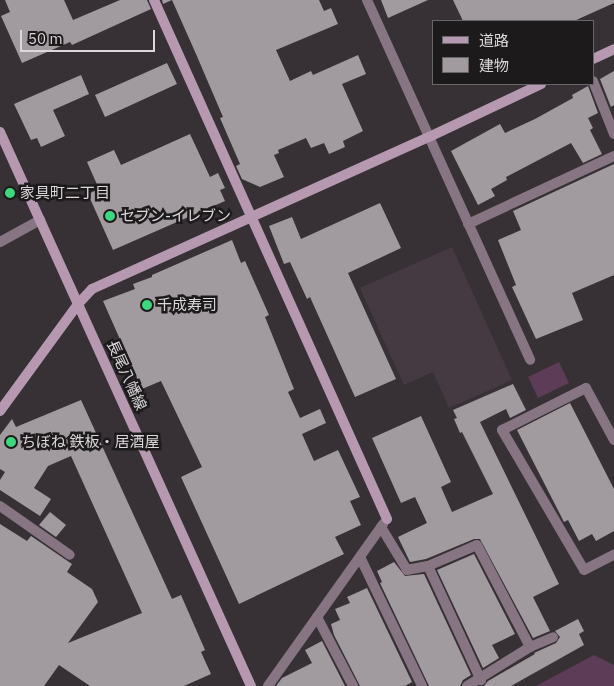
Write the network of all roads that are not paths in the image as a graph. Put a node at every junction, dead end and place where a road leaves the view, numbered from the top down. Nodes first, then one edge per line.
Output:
1 (154, 0) edge
2 (367, 0) edge
3 (614, 49) edge
4 (594, 59) edge
5 (594, 84) edge
6 (540, 85) edge
7 (0, 132) edge
8 (614, 134) edge
9 (429, 137) junction
10 (614, 156) edge
11 (252, 216) junction
12 (40, 220) junction
13 (468, 224) junction
14 (0, 242) edge
15 (78, 304) junction
16 (530, 360) dead end
17 (0, 411) edge
18 (614, 440) edge
19 (0, 506) edge
20 (384, 523) junction
21 (70, 555) dead end
22 (614, 556) edge
23 (360, 557) junction
24 (428, 566) junction
25 (317, 617) junction
26 (553, 637) dead end
27 (530, 647) junction
28 (481, 680) junction
29 (250, 686) edge
30 (268, 686) edge
31 (353, 686) edge
32 (422, 686) edge
33 (467, 686) edge

1 - 11 street
2 - 9 street
3 - 4 street
5 - 8 street
6 - 9 street
7 - 12 street, 長尾八幡線
9 - 11 street
9 - 13 street
10 - 13 street
11 - 15 street
11 - 20 street
12 - 14 street
12 - 15 street, 長尾八幡線
13 - 16 street
15 - 17 street
15 - 29 street, 長尾八幡線
18 - 22 street
19 - 21 street
20 - 23 street
20 - 24 street
23 - 25 street
23 - 32 street
24 - 27 street
24 - 28 street
25 - 30 street
25 - 31 street
26 - 27 street
27 - 28 street
28 - 33 street

